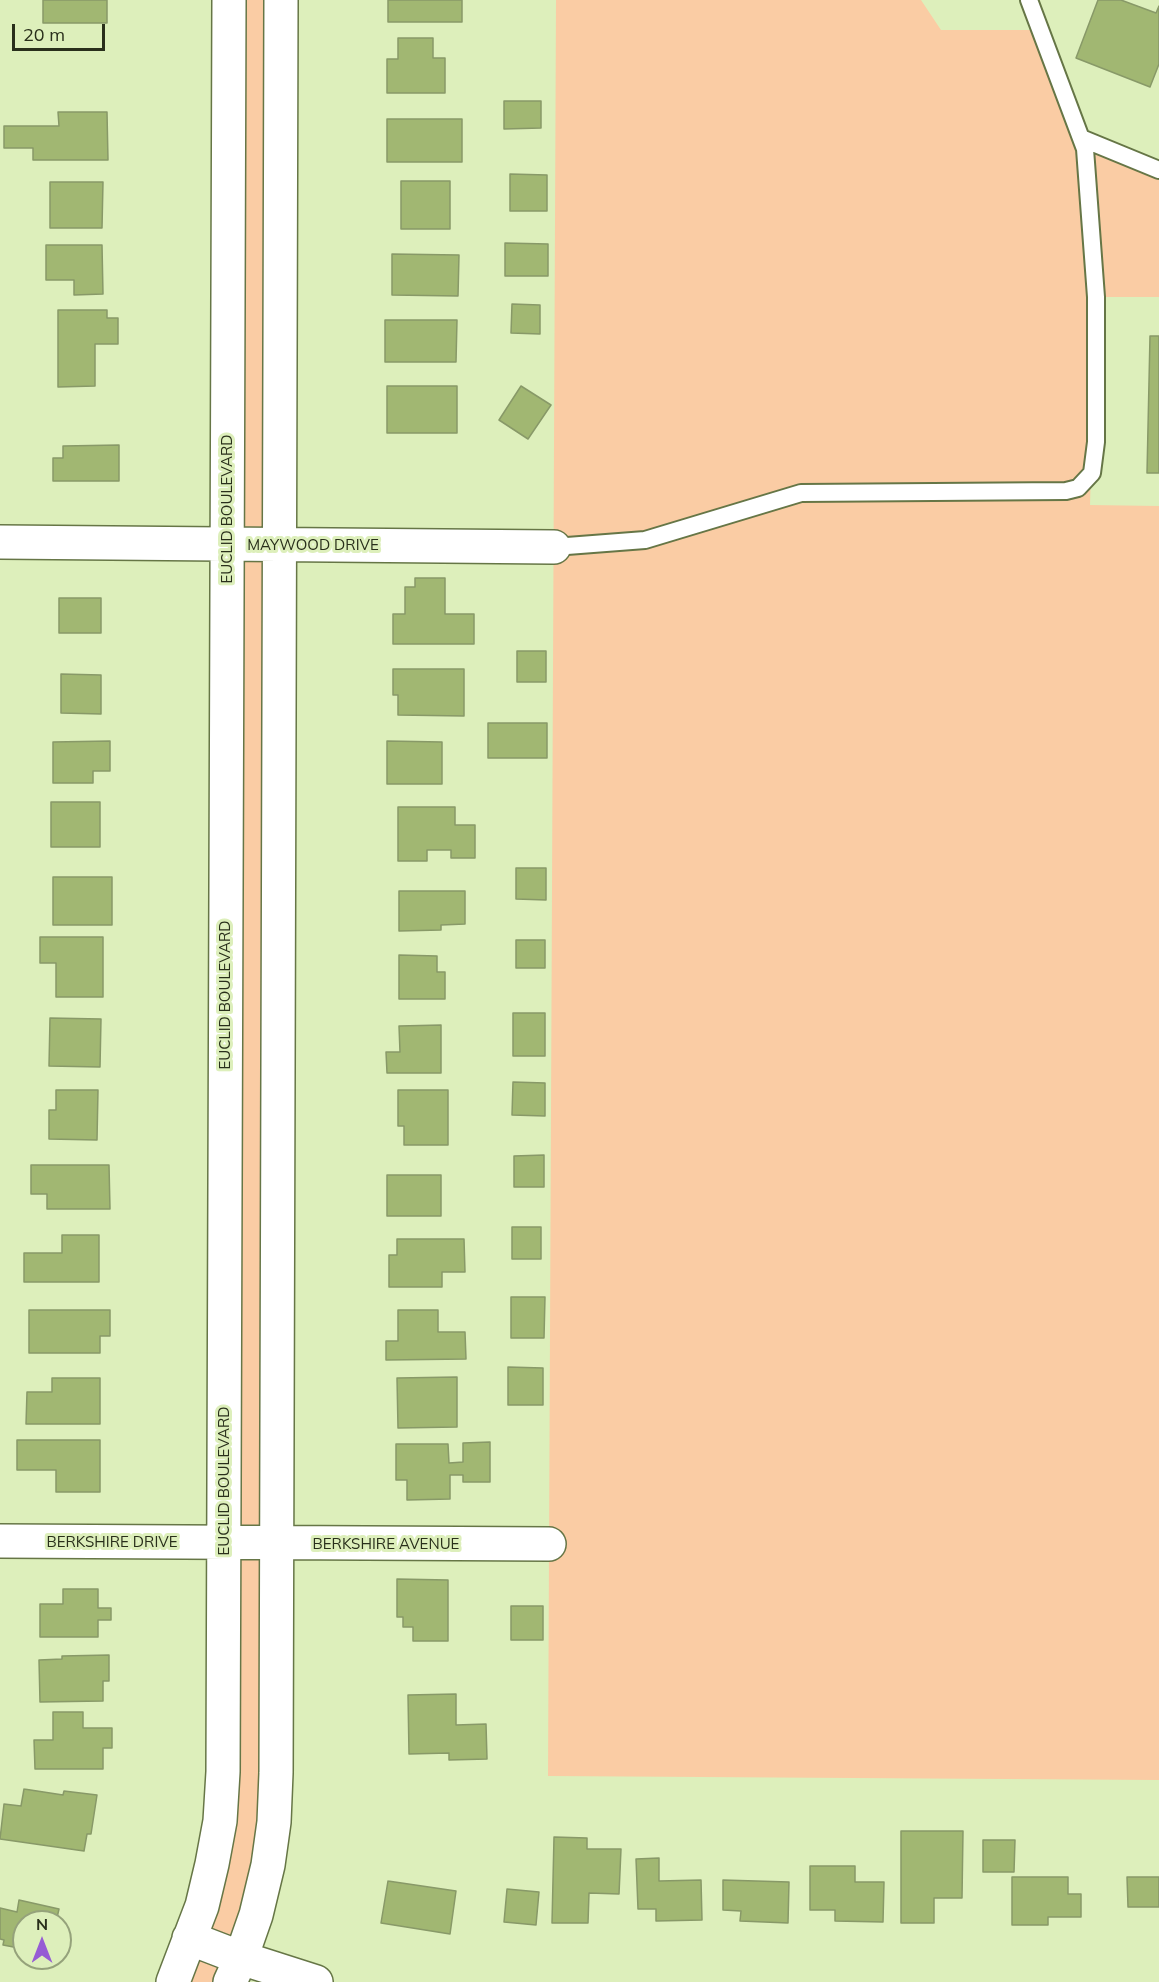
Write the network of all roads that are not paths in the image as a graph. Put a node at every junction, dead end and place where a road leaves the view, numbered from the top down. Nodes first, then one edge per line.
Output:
1 (229, 0) edge
2 (281, 0) edge
3 (1029, 0) edge
4 (1082, 138) junction
5 (1159, 170) edge
6 (0, 542) edge
7 (227, 544) junction
8 (279, 544) junction
9 (554, 547) joint
10 (225, 1043) junction
11 (278, 1044) junction
12 (0, 1541) edge
13 (224, 1543) junction
14 (276, 1543) junction
15 (549, 1544) dead end
16 (223, 1772) junction
17 (276, 1773) junction
18 (189, 1938) junction
19 (235, 1970) edge
20 (173, 1982) edge
21 (316, 1982) edge

1 - 7 street, EUCLID BOULEVARD
2 - 8 street
3 - 4 lane
4 - 5 lane
4 - 9 lane
6 - 7 street, MAYWOOD DRIVE
7 - 8 street, MAYWOOD DRIVE
7 - 10 street, EUCLID BOULEVARD
8 - 9 street, MAYWOOD DRIVE
8 - 11 street
10 - 11 street
10 - 13 street, EUCLID BOULEVARD
11 - 14 street
12 - 13 street, BERKSHIRE DRIVE
13 - 14 street, BERKSHIRE AVENUE
13 - 16 street, EUCLID BOULEVARD
14 - 15 street, BERKSHIRE AVENUE
14 - 17 street
16 - 17 street
16 - 18 street, EUCLID BOULEVARD
17 - 19 street
18 - 19 street
18 - 20 street, EUCLID BOULEVARD
19 - 21 street

